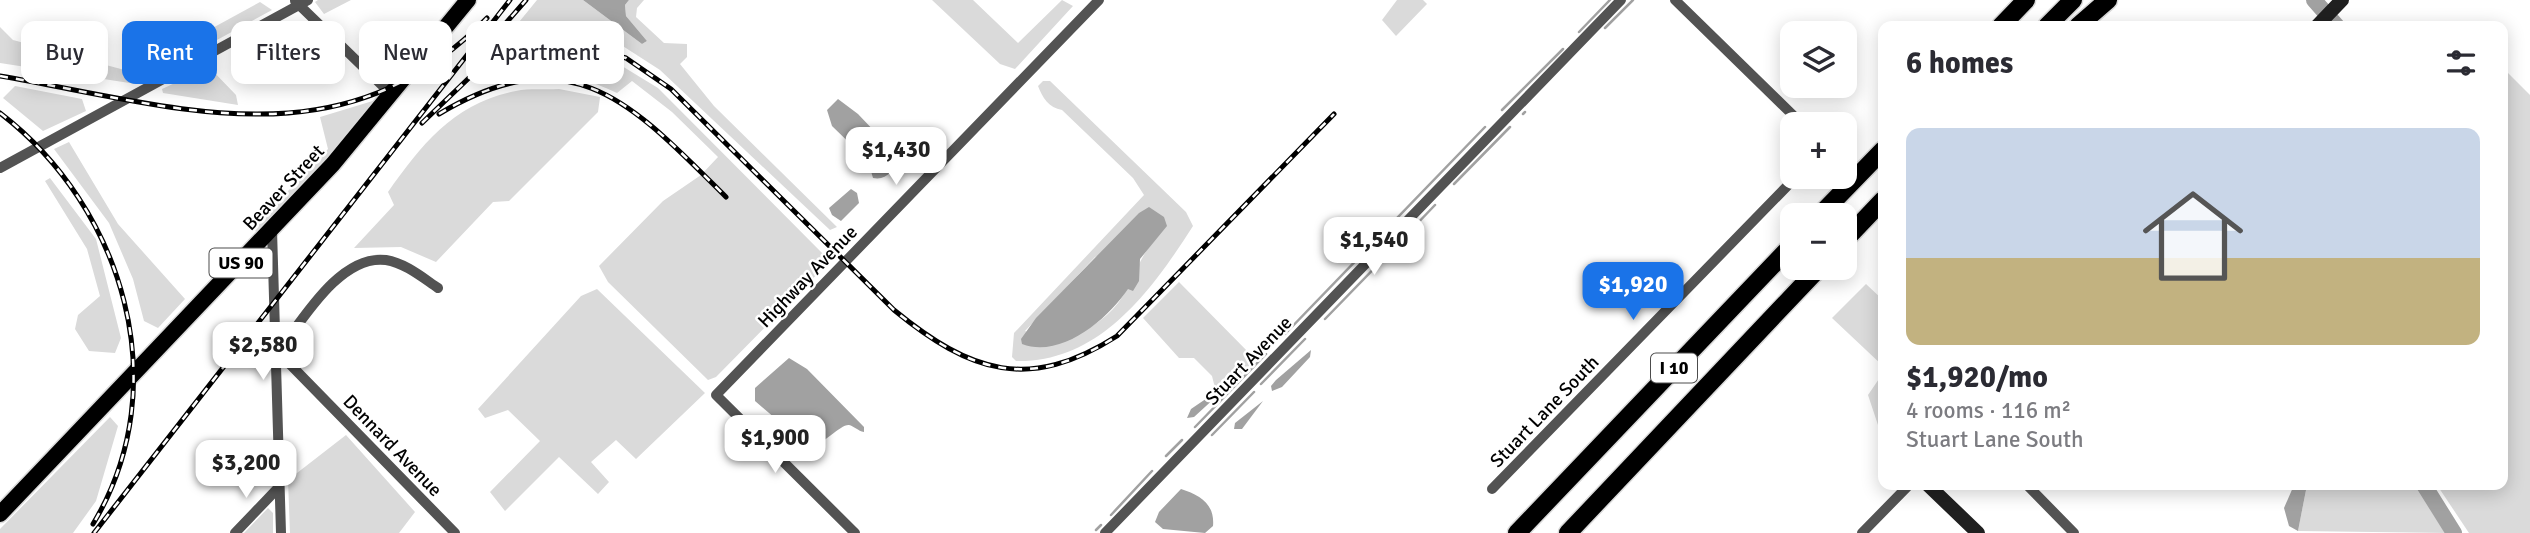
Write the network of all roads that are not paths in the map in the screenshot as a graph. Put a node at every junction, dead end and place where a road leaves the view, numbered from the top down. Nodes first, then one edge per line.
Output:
1 (468, 0) edge
2 (1099, 0) edge
3 (1621, 0) edge
4 (1675, 0) edge
5 (2019, 0) edge
6 (2026, 0) edge
7 (2073, 0) edge
8 (2108, 0) edge
9 (2342, 0) edge
10 (301, 2) edge
11 (2004, 21) edge
12 (2005, 21) edge
13 (2053, 21) edge
14 (2084, 21) edge
15 (2322, 21) edge
16 (392, 96) junction
17 (1790, 112) edge
18 (1878, 155) edge
19 (0, 168) edge
20 (1784, 189) edge
21 (1832, 203) edge
22 (1878, 205) edge
23 (1857, 227) edge
24 (272, 230) junction
25 (1780, 258) edge
26 (1808, 280) edge
27 (438, 288) dead end
28 (278, 352) junction
29 (279, 488) junction
30 (1493, 489) dead end
31 (1904, 490) edge
32 (1933, 490) edge
33 (2032, 490) edge
34 (0, 514) edge
35 (235, 533) edge
36 (281, 533) edge
37 (455, 533) edge
38 (855, 533) edge
39 (1105, 533) edge
40 (1517, 533) edge
41 (1568, 533) edge
42 (1862, 533) edge
43 (1978, 533) edge
44 (2074, 533) edge

1 - 16 main road, Beaver Street / US 90
2 - 38 street, Highway Avenue
3 - 39 street, Stuart Avenue
4 - 17 street
5 - 11 highway
6 - 12 highway
7 - 13 highway
8 - 14 highway
9 - 15 street
10 - 16 street
10 - 19 street
16 - 24 main road, Beaver Street / US 90
18 - 21 highway
20 - 30 street, Stuart Lane South
22 - 23 highway
24 - 28 street
24 - 34 main road, Beaver Street / US 90
25 - 40 highway, I 10
26 - 41 highway, I 10
27 - 28 street
28 - 29 street
28 - 37 street, Dennard Avenue
29 - 35 street
29 - 36 street
31 - 42 street
32 - 43 street
33 - 44 street

